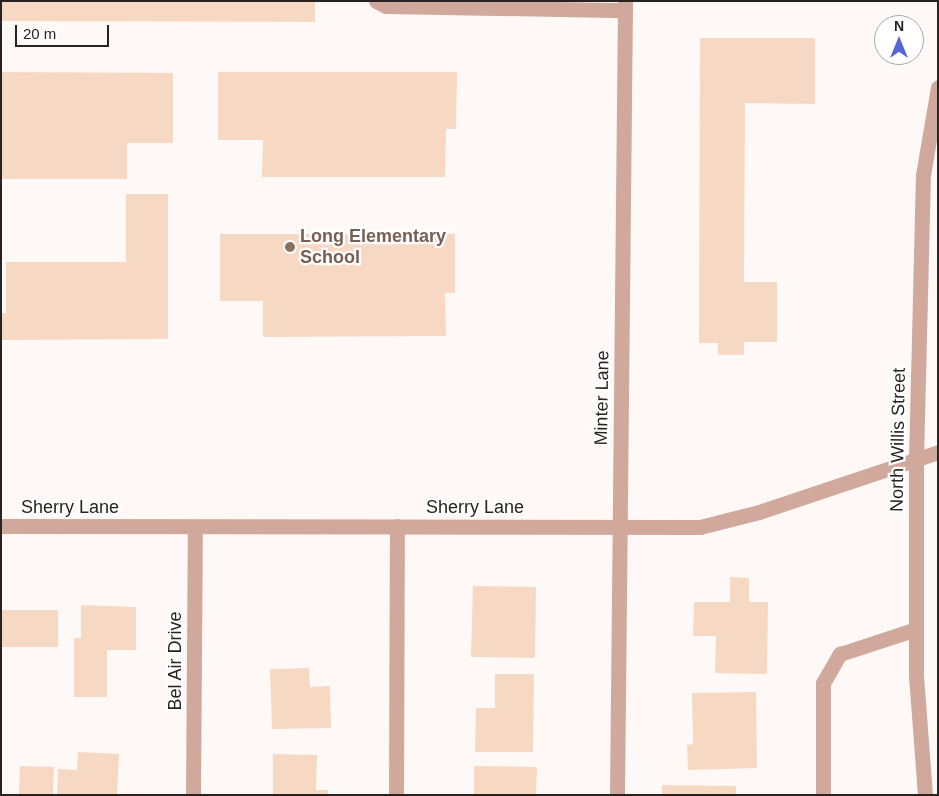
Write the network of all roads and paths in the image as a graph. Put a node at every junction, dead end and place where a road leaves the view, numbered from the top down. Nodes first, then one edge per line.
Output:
1 (376, 1) edge
2 (426, 4) edge
3 (509, 5) edge
4 (625, 5) edge
5 (938, 87) edge
6 (938, 452) edge
7 (916, 460) junction
8 (619, 525) junction
9 (1, 526) edge
10 (397, 526) junction
11 (195, 527) junction
12 (916, 629) junction
13 (193, 795) edge
14 (396, 795) edge
15 (617, 795) edge
16 (822, 795) edge
17 (925, 795) edge

1 - 2 street
2 - 3 street
3 - 4 street
4 - 8 street, Minter Lane
5 - 7 street, North Willis Street
6 - 7 street, Sherry Lane
7 - 8 street, Sherry Lane
7 - 12 street, North Willis Street
8 - 10 street, Sherry Lane
8 - 15 street, Minter Lane
9 - 11 street, Sherry Lane
10 - 11 street, Sherry Lane
10 - 14 street
11 - 13 street, Bel Air Drive
12 - 16 street
12 - 17 street, North Willis Street

